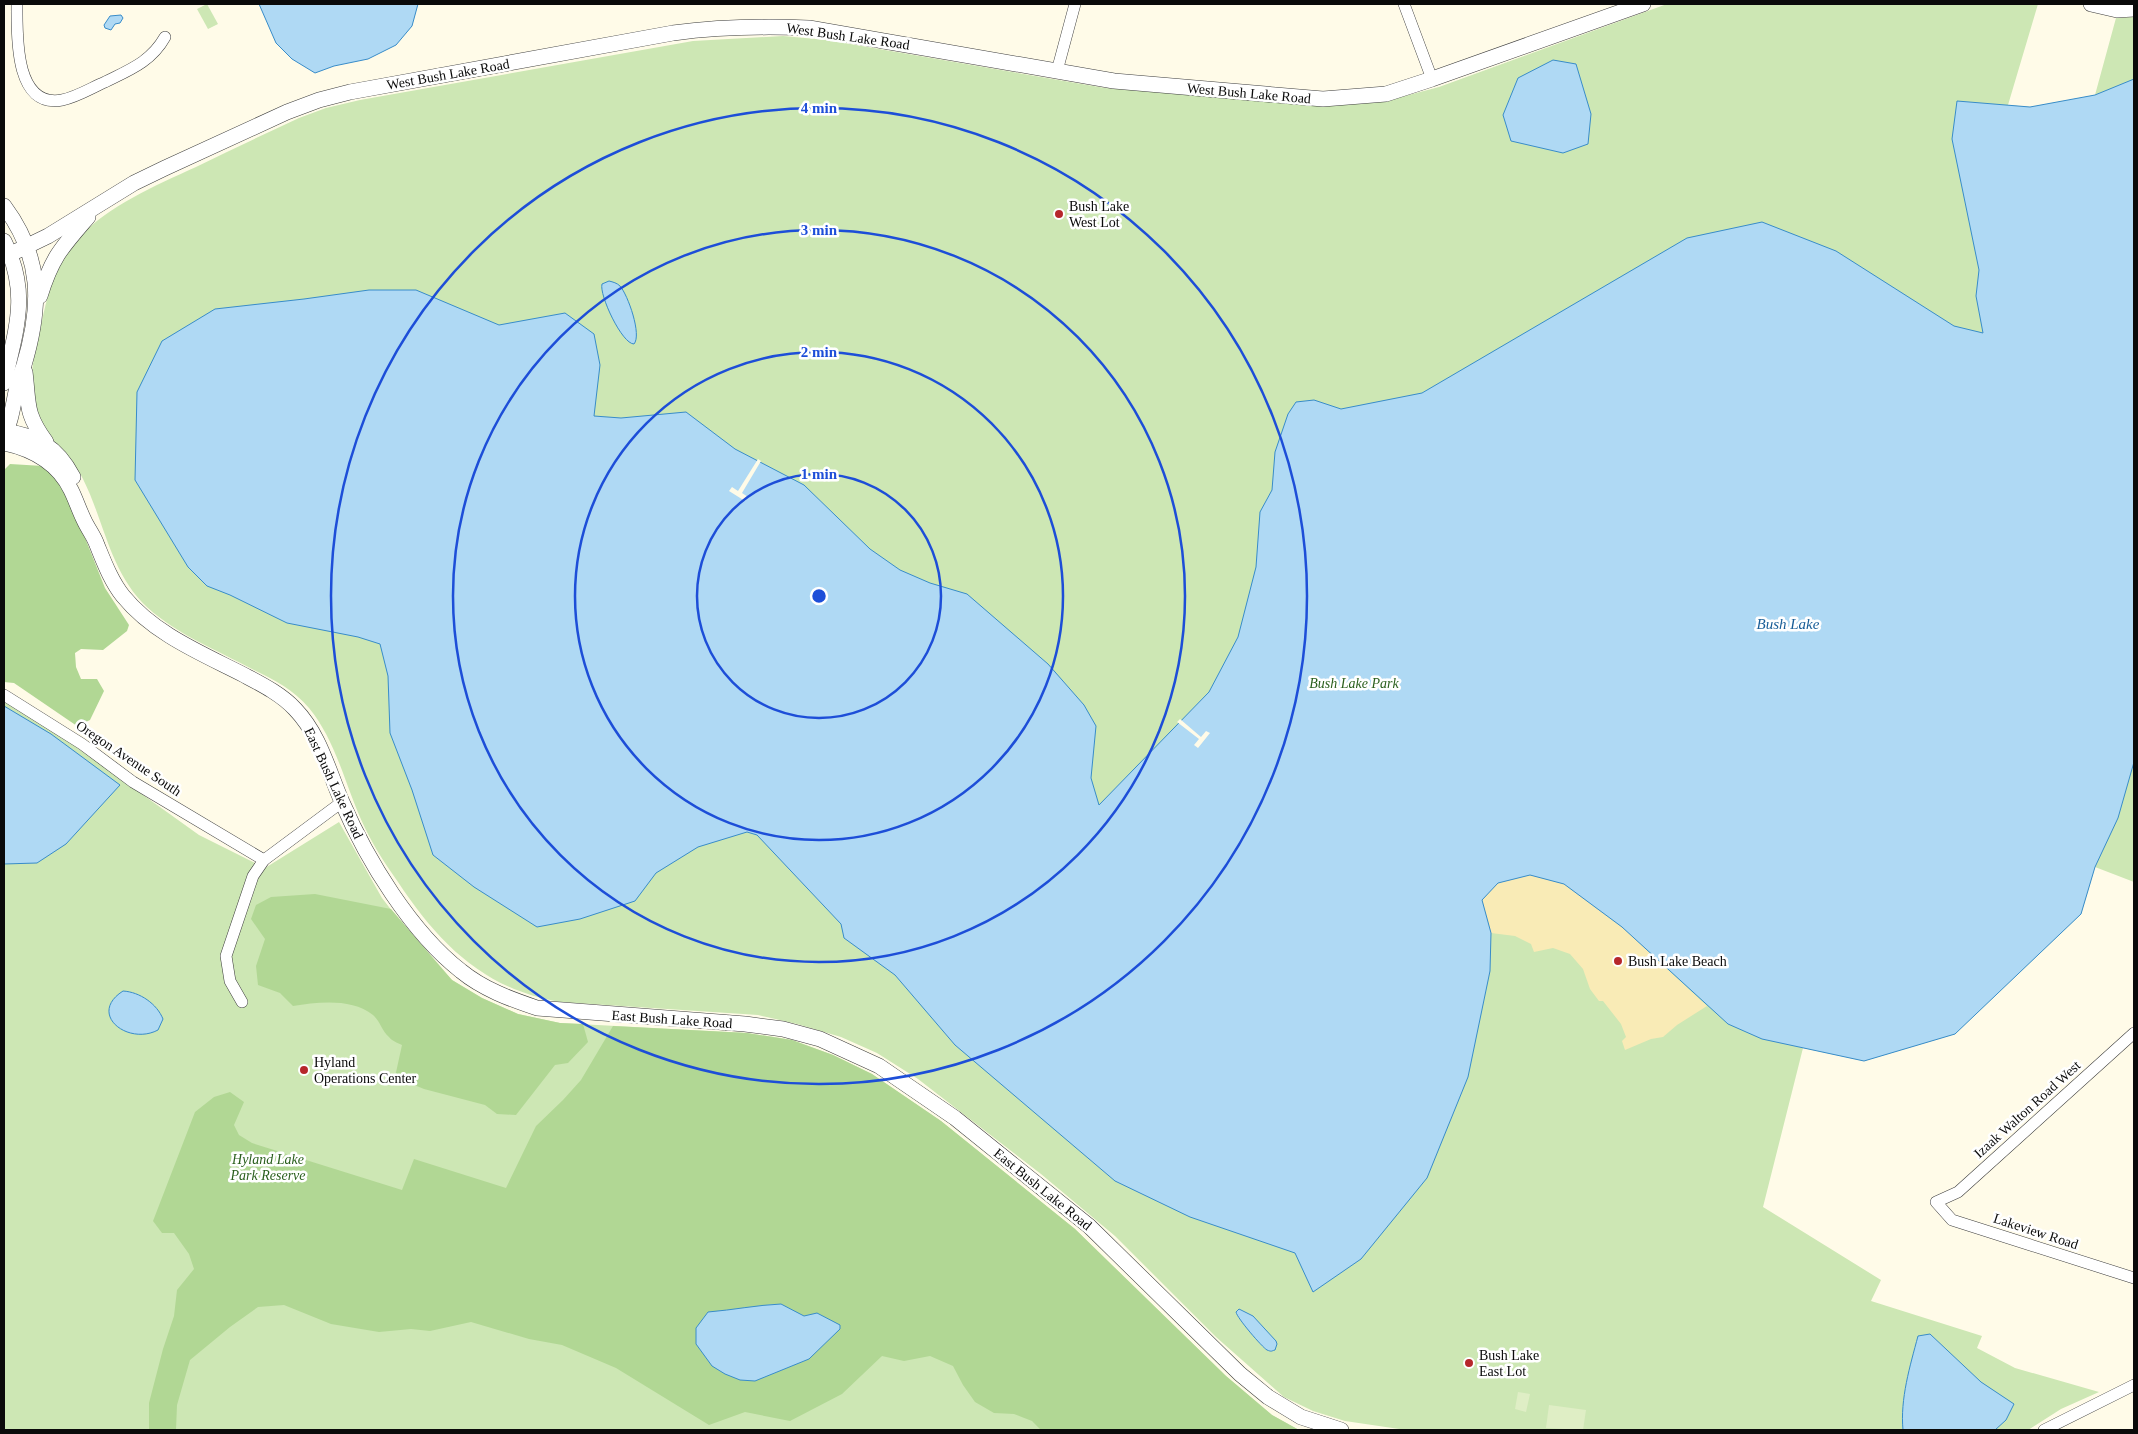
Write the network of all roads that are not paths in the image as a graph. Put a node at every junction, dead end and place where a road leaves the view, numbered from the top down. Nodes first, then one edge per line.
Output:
1 (16, 4) edge
2 (1076, 4) edge
3 (1404, 4) edge
4 (1643, 4) edge
5 (2091, 4) edge
6 (2134, 9) edge
7 (165, 37) dead end
8 (1056, 71) junction
9 (1432, 79) junction
10 (4, 206) edge
11 (98, 207) junction
12 (12, 249) edge
13 (36, 310) junction
14 (10, 354) junction
15 (24, 364) junction
16 (4, 370) edge
17 (4, 383) edge
18 (4, 435) edge
19 (49, 447) junction
20 (94, 537) junction
21 (4, 695) edge
22 (342, 802) junction
23 (264, 860) junction
24 (242, 1002) dead end
25 (2134, 1033) edge
26 (1936, 1202) joint
27 (2134, 1278) edge
28 (2134, 1385) edge
29 (1342, 1430) edge
30 (2044, 1430) edge

1 - 7 street
2 - 8 street
3 - 9 street
4 - 9 street, West Bush Lake Road
5 - 6 street
8 - 9 street, West Bush Lake Road
8 - 11 street, West Bush Lake Road
10 - 12 street
11 - 12 street, West Bush Lake Road
11 - 13 street
12 - 13 street
12 - 14 street
13 - 15 street
14 - 16 street
14 - 17 street
15 - 18 street
15 - 19 street
18 - 19 street, East Bush Lake Road
18 - 20 street, East Bush Lake Road
19 - 20 street, East Bush Lake Road
20 - 22 street, East Bush Lake Road
21 - 23 street, Oregon Avenue South
22 - 23 street
22 - 29 street, East Bush Lake Road
23 - 24 street
25 - 26 street, Izaak Walton Road West
26 - 27 street, Lakeview Road
28 - 30 street

